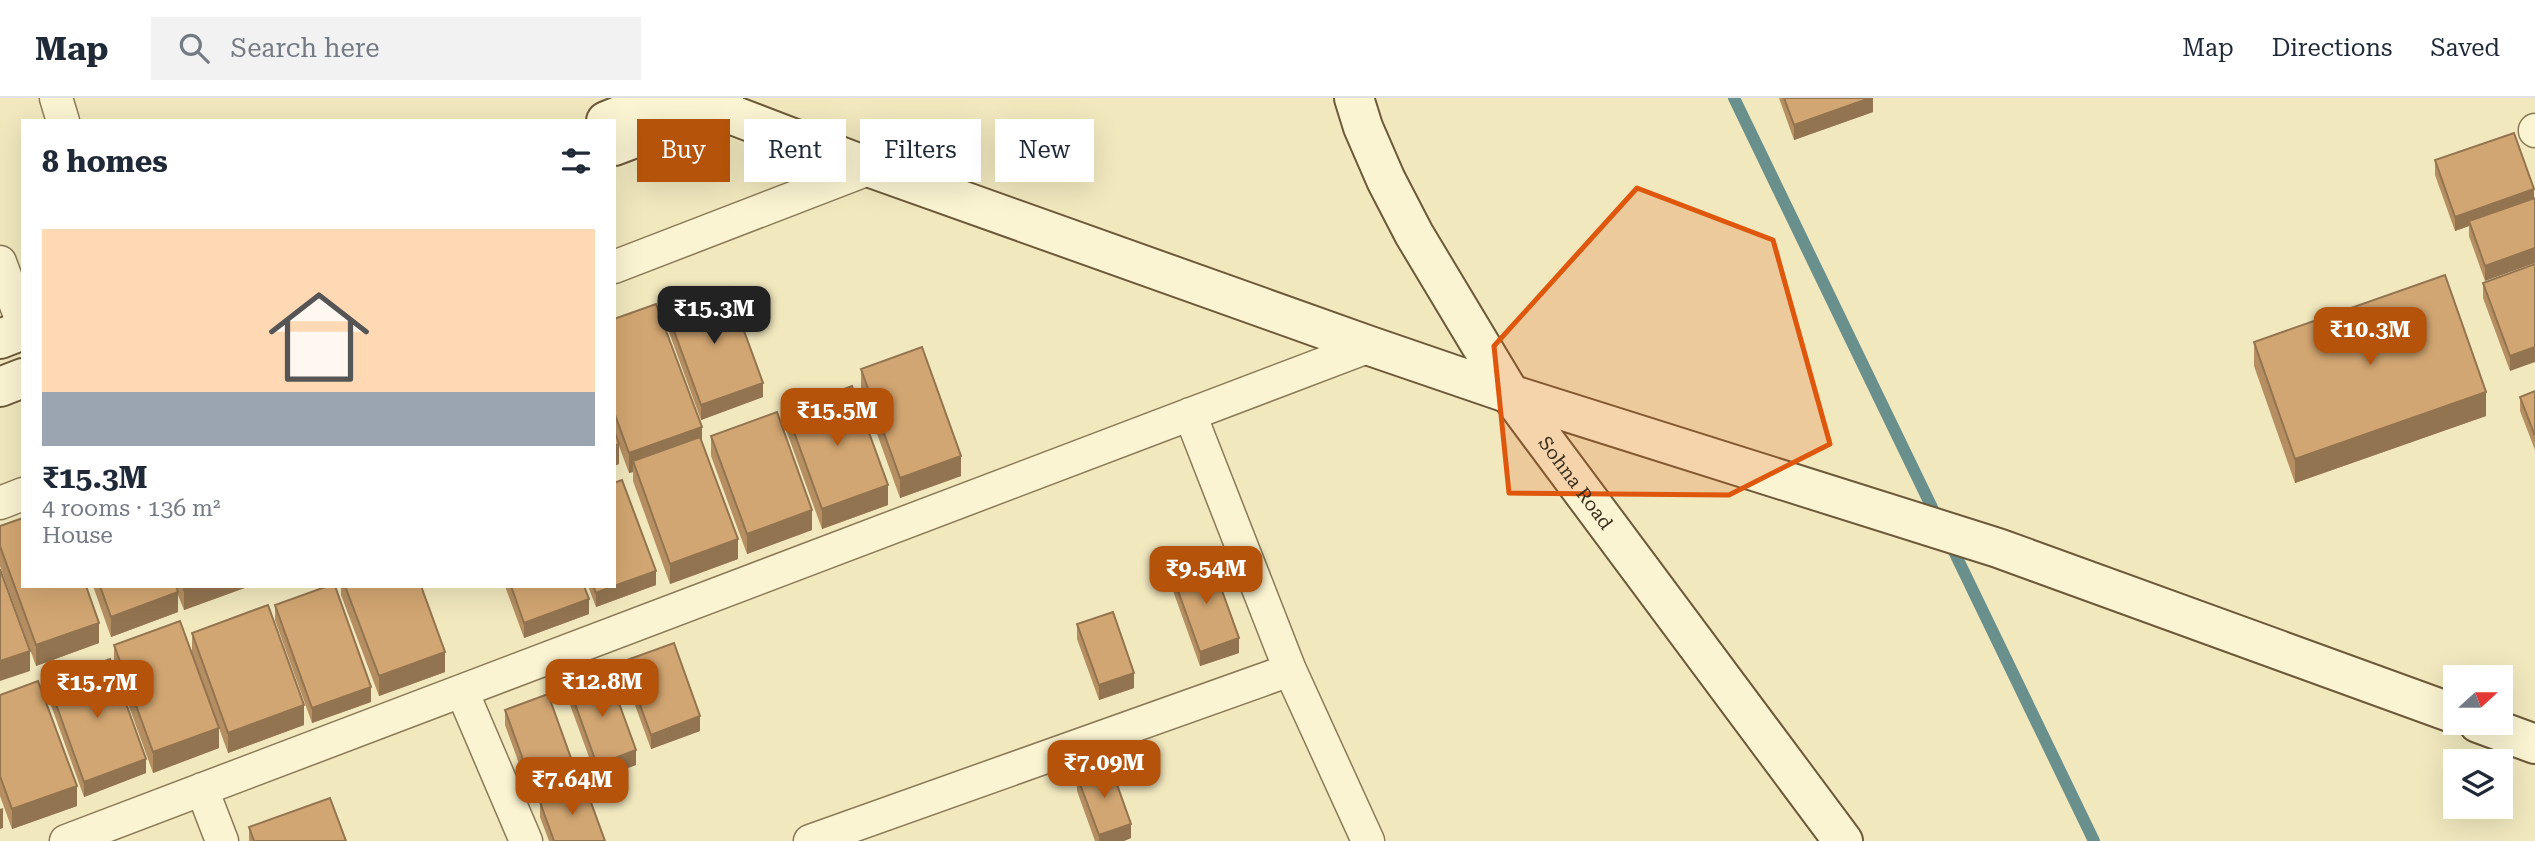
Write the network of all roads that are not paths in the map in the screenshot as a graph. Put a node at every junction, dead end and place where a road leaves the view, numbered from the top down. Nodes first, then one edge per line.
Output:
1 (56, 98) edge
2 (663, 98) edge
3 (1354, 98) edge
4 (714, 101) edge
5 (62, 119) edge
6 (611, 119) edge
7 (616, 145) edge
8 (860, 164) edge
9 (860, 173) edge
10 (908, 182) edge
11 (0, 262) edge
12 (616, 266) edge
13 (21, 319) edge
14 (21, 331) edge
15 (0, 339) edge
16 (1370, 346) junction
17 (21, 379) edge
18 (0, 387) edge
19 (1510, 394) junction
20 (1189, 414) junction
21 (21, 495) edge
22 (0, 503) edge
23 (1290, 670) junction
24 (462, 691) junction
25 (2443, 711) edge
26 (2511, 735) edge
27 (2535, 744) edge
28 (202, 789) junction
29 (66, 841) edge
30 (222, 841) edge
31 (526, 841) edge
32 (810, 841) edge
33 (1368, 841) edge
34 (1843, 841) edge

1 - 5 street
2 - 6 street
3 - 19 street, Sohna Road
4 - 7 street
4 - 8 street
9 - 12 street
10 - 16 street
11 - 13 street
14 - 15 street
16 - 19 street
16 - 20 street
17 - 18 street
19 - 25 street
19 - 34 street, Sohna Road
20 - 23 street
20 - 24 street
21 - 22 street
23 - 32 street
23 - 33 street
24 - 28 street
24 - 31 street
26 - 27 street
28 - 29 street
28 - 30 street

